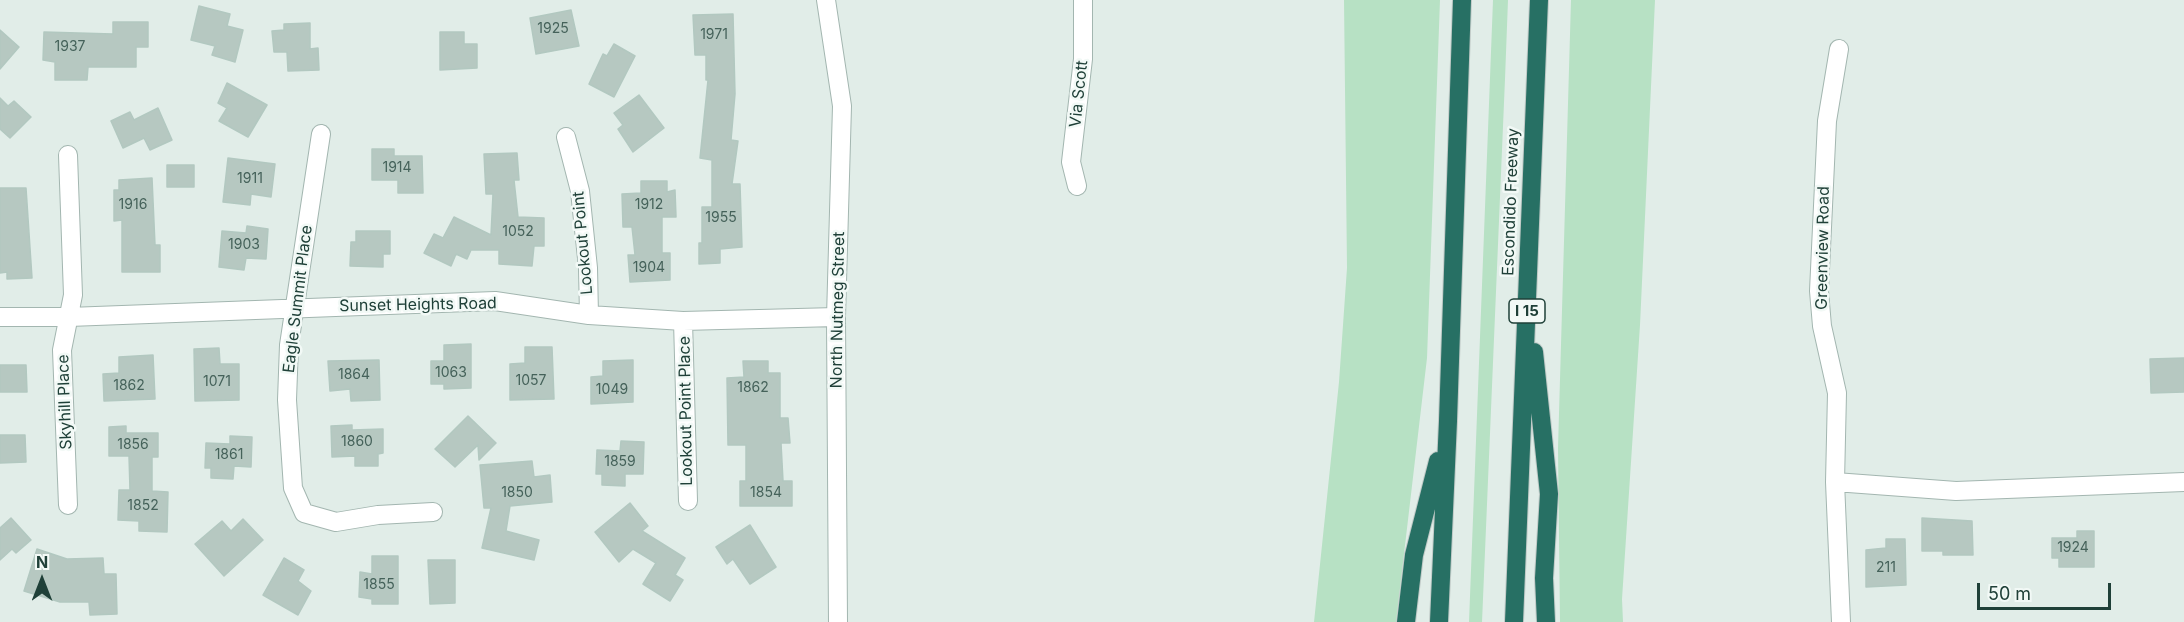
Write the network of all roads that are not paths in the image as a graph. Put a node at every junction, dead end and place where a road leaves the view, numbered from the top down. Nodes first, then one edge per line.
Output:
1 (826, 0) edge
2 (1083, 0) edge
3 (1462, 0) edge
4 (1539, 0) edge
5 (1839, 49) dead end
6 (321, 134) dead end
7 (566, 137) dead end
8 (68, 155) dead end
9 (1077, 186) dead end
10 (1528, 288) junction
11 (295, 308) junction
12 (589, 315) junction
13 (0, 317) edge
14 (69, 317) junction
15 (836, 317) junction
16 (683, 321) junction
17 (1448, 421) junction
18 (1835, 482) junction
19 (2184, 482) edge
20 (688, 501) dead end
21 (68, 505) dead end
22 (432, 512) dead end
23 (838, 622) edge
24 (1406, 622) edge
25 (1439, 622) edge
26 (1514, 622) edge
27 (1546, 622) edge
28 (1841, 622) edge

1 - 15 street, North Nutmeg Street
2 - 9 street, Via Scott
3 - 17 highway
4 - 10 highway, Escondido Freeway / I 15
5 - 18 street, Greenview Road
6 - 11 street, Eagle Summit Place
7 - 12 street, Lookout Point
8 - 14 street, Skyhill Place
10 - 26 highway, Escondido Freeway / I 15
10 - 27 highway
11 - 12 street, Sunset Heights Road
11 - 14 street, Sunset Heights Road
11 - 22 street, Eagle Summit Place
12 - 16 street, Sunset Heights Road
13 - 14 street, Sunset Heights Road
14 - 21 street, Skyhill Place
15 - 16 street, Sunset Heights Road
15 - 23 street, North Nutmeg Street
16 - 20 street, Lookout Point Place
17 - 24 highway
17 - 25 highway
18 - 19 street
18 - 28 street, Greenview Road

